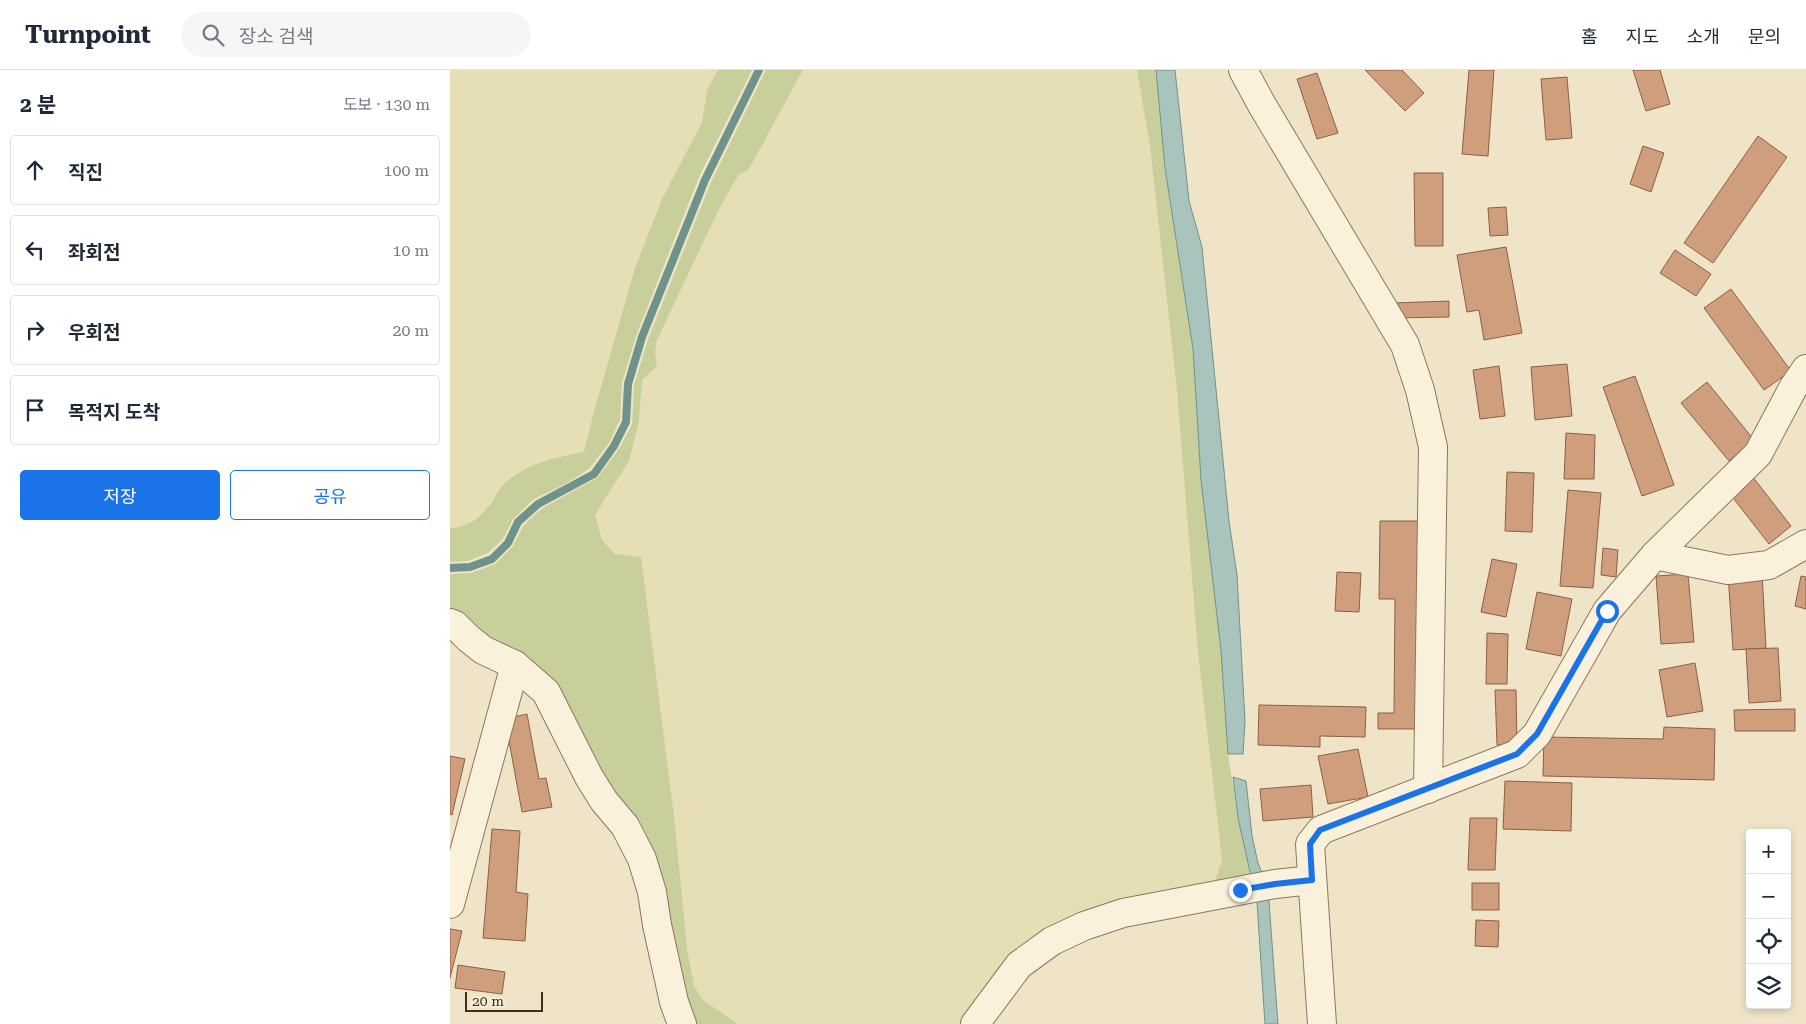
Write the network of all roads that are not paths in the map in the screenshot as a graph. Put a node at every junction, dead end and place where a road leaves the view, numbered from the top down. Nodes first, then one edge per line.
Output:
1 (1243, 70) edge
2 (1806, 368) edge
3 (1806, 544) edge
4 (1655, 555) junction
5 (450, 622) edge
6 (515, 665) junction
7 (1428, 789) junction
8 (1312, 880) junction
9 (450, 904) edge
10 (682, 1024) edge
11 (975, 1024) edge
12 (1322, 1024) edge

1 - 7 street
2 - 4 street
3 - 4 street
4 - 7 street
5 - 6 street
6 - 9 street
6 - 10 street
7 - 8 street
8 - 11 street
8 - 12 street

